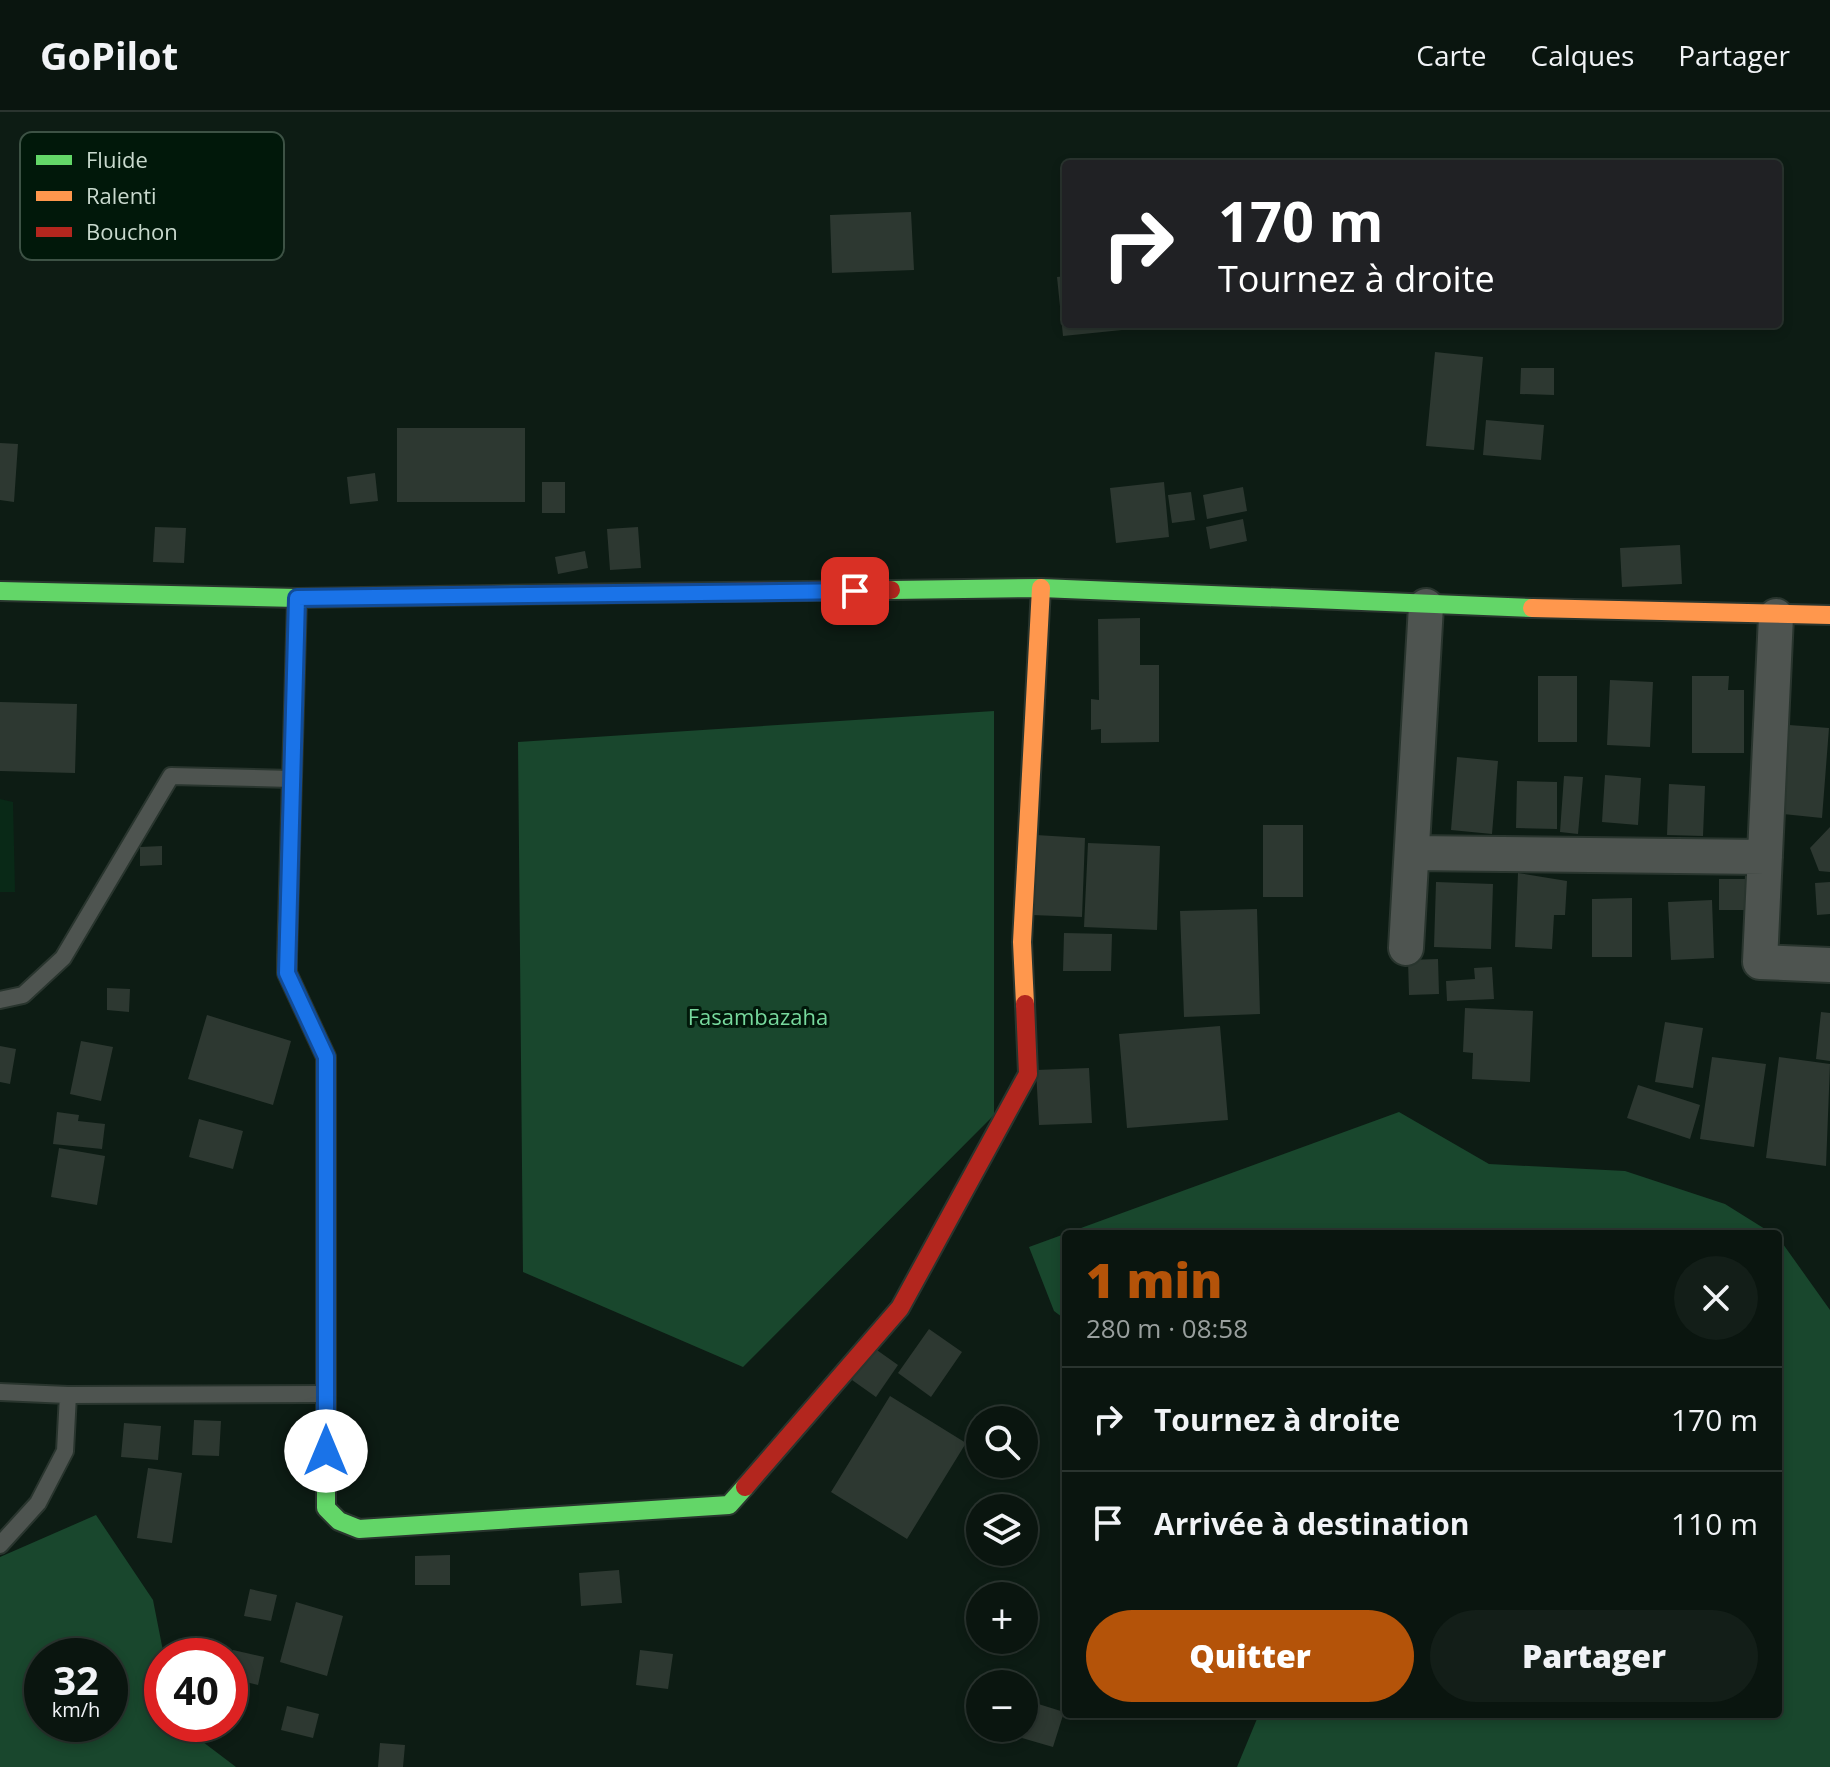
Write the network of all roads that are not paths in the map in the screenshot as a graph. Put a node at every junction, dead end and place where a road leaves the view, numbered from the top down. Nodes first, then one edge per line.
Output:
1 (1041, 588) junction
2 (0, 591) edge
3 (297, 598) junction
4 (1426, 606) junction
5 (1830, 615) edge
6 (1776, 616) junction
7 (292, 779) junction
8 (1412, 853) junction
9 (1765, 857) junction
10 (1406, 948) dead end
11 (1830, 965) edge
12 (0, 1000) edge
13 (0, 1392) edge
14 (326, 1394) junction
15 (68, 1395) junction
16 (0, 1545) edge

1 - 3 street
1 - 4 street
1 - 14 street
2 - 3 street
3 - 7 street
4 - 6 street
4 - 8 street
5 - 6 street
6 - 9 street
7 - 12 lane
7 - 14 street
8 - 9 street
8 - 10 street
9 - 11 street
13 - 15 lane
14 - 15 lane
15 - 16 lane

